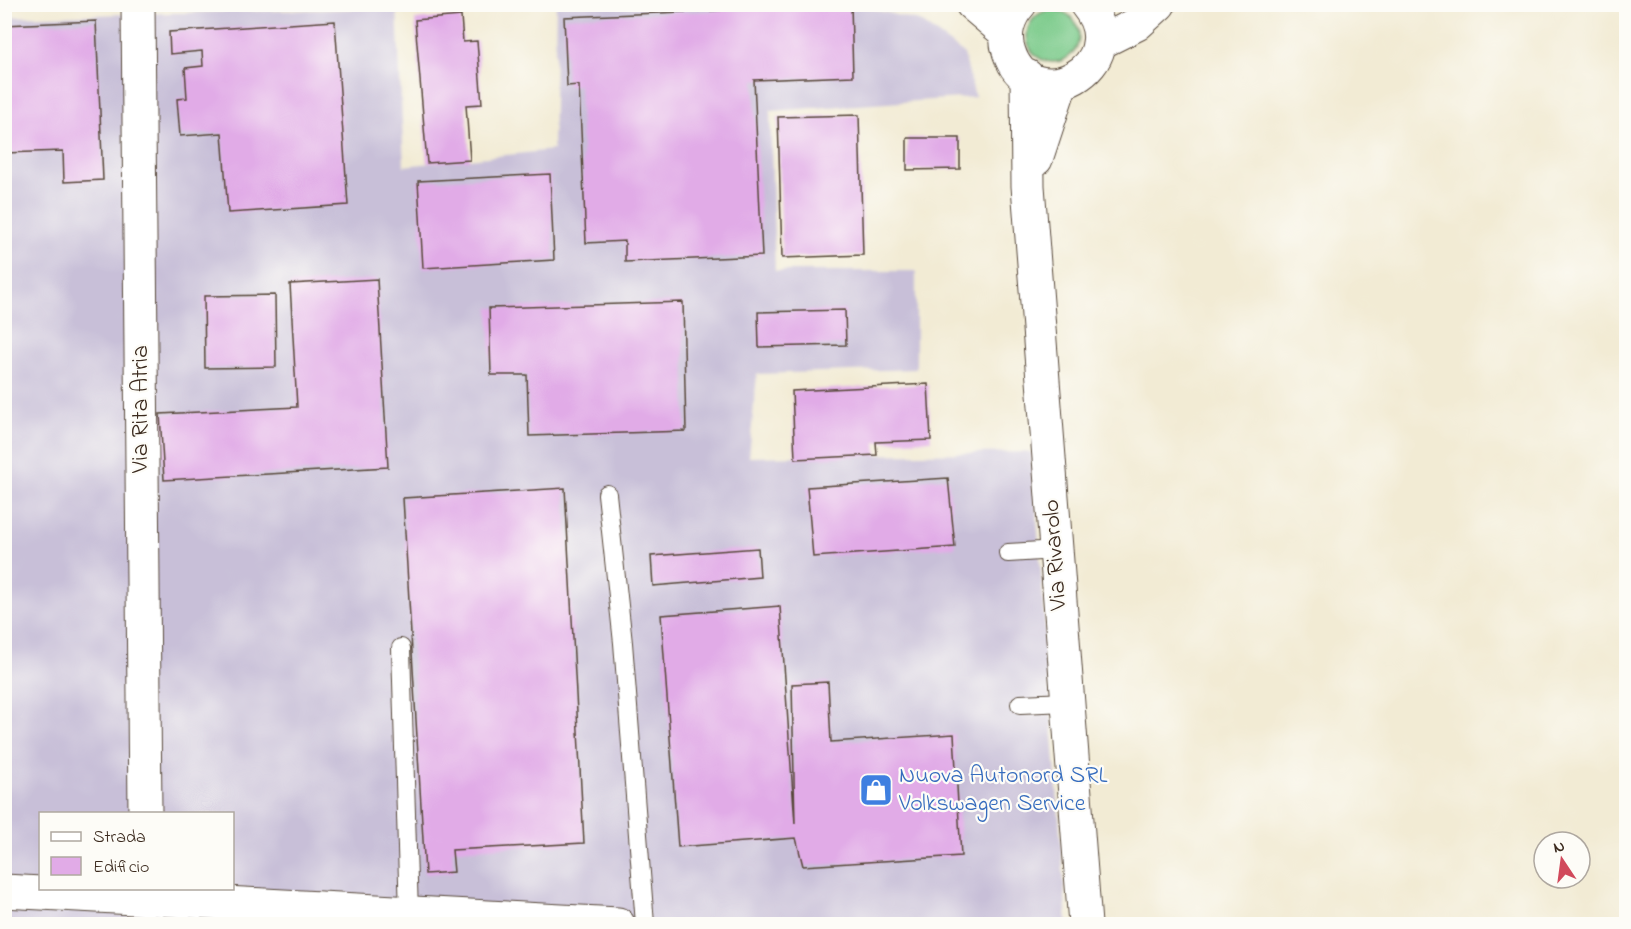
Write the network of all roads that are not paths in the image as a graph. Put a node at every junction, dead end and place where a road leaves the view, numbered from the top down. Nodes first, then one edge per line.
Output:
1 (138, 4) edge
2 (972, 4) edge
3 (1086, 4) edge
4 (1159, 4) edge
5 (1013, 12) edge
6 (1099, 43) junction
7 (1027, 76) junction
8 (1061, 83) junction
9 (1028, 186) junction
10 (607, 494) dead end
11 (1056, 550) junction
12 (1008, 553) dead end
13 (401, 648) dead end
14 (1067, 702) junction
15 (1020, 704) dead end
16 (144, 812) edge
17 (4, 891) edge
18 (145, 893) edge
19 (409, 914) junction
20 (618, 924) edge
21 (645, 924) edge
22 (1085, 924) edge

1 - 16 street, Via Rita Atria
2 - 5 street
3 - 6 street
4 - 6 street
5 - 7 street
6 - 8 street
7 - 8 street
7 - 9 street, Via Rivarolo
8 - 9 street, Via Rivarolo
9 - 11 street, Via Rivarolo
10 - 21 lane
11 - 12 lane
11 - 14 street, Via Rivarolo
13 - 19 lane
14 - 15 lane
14 - 22 street, Via Rivarolo
17 - 18 street
18 - 19 street
19 - 20 street

